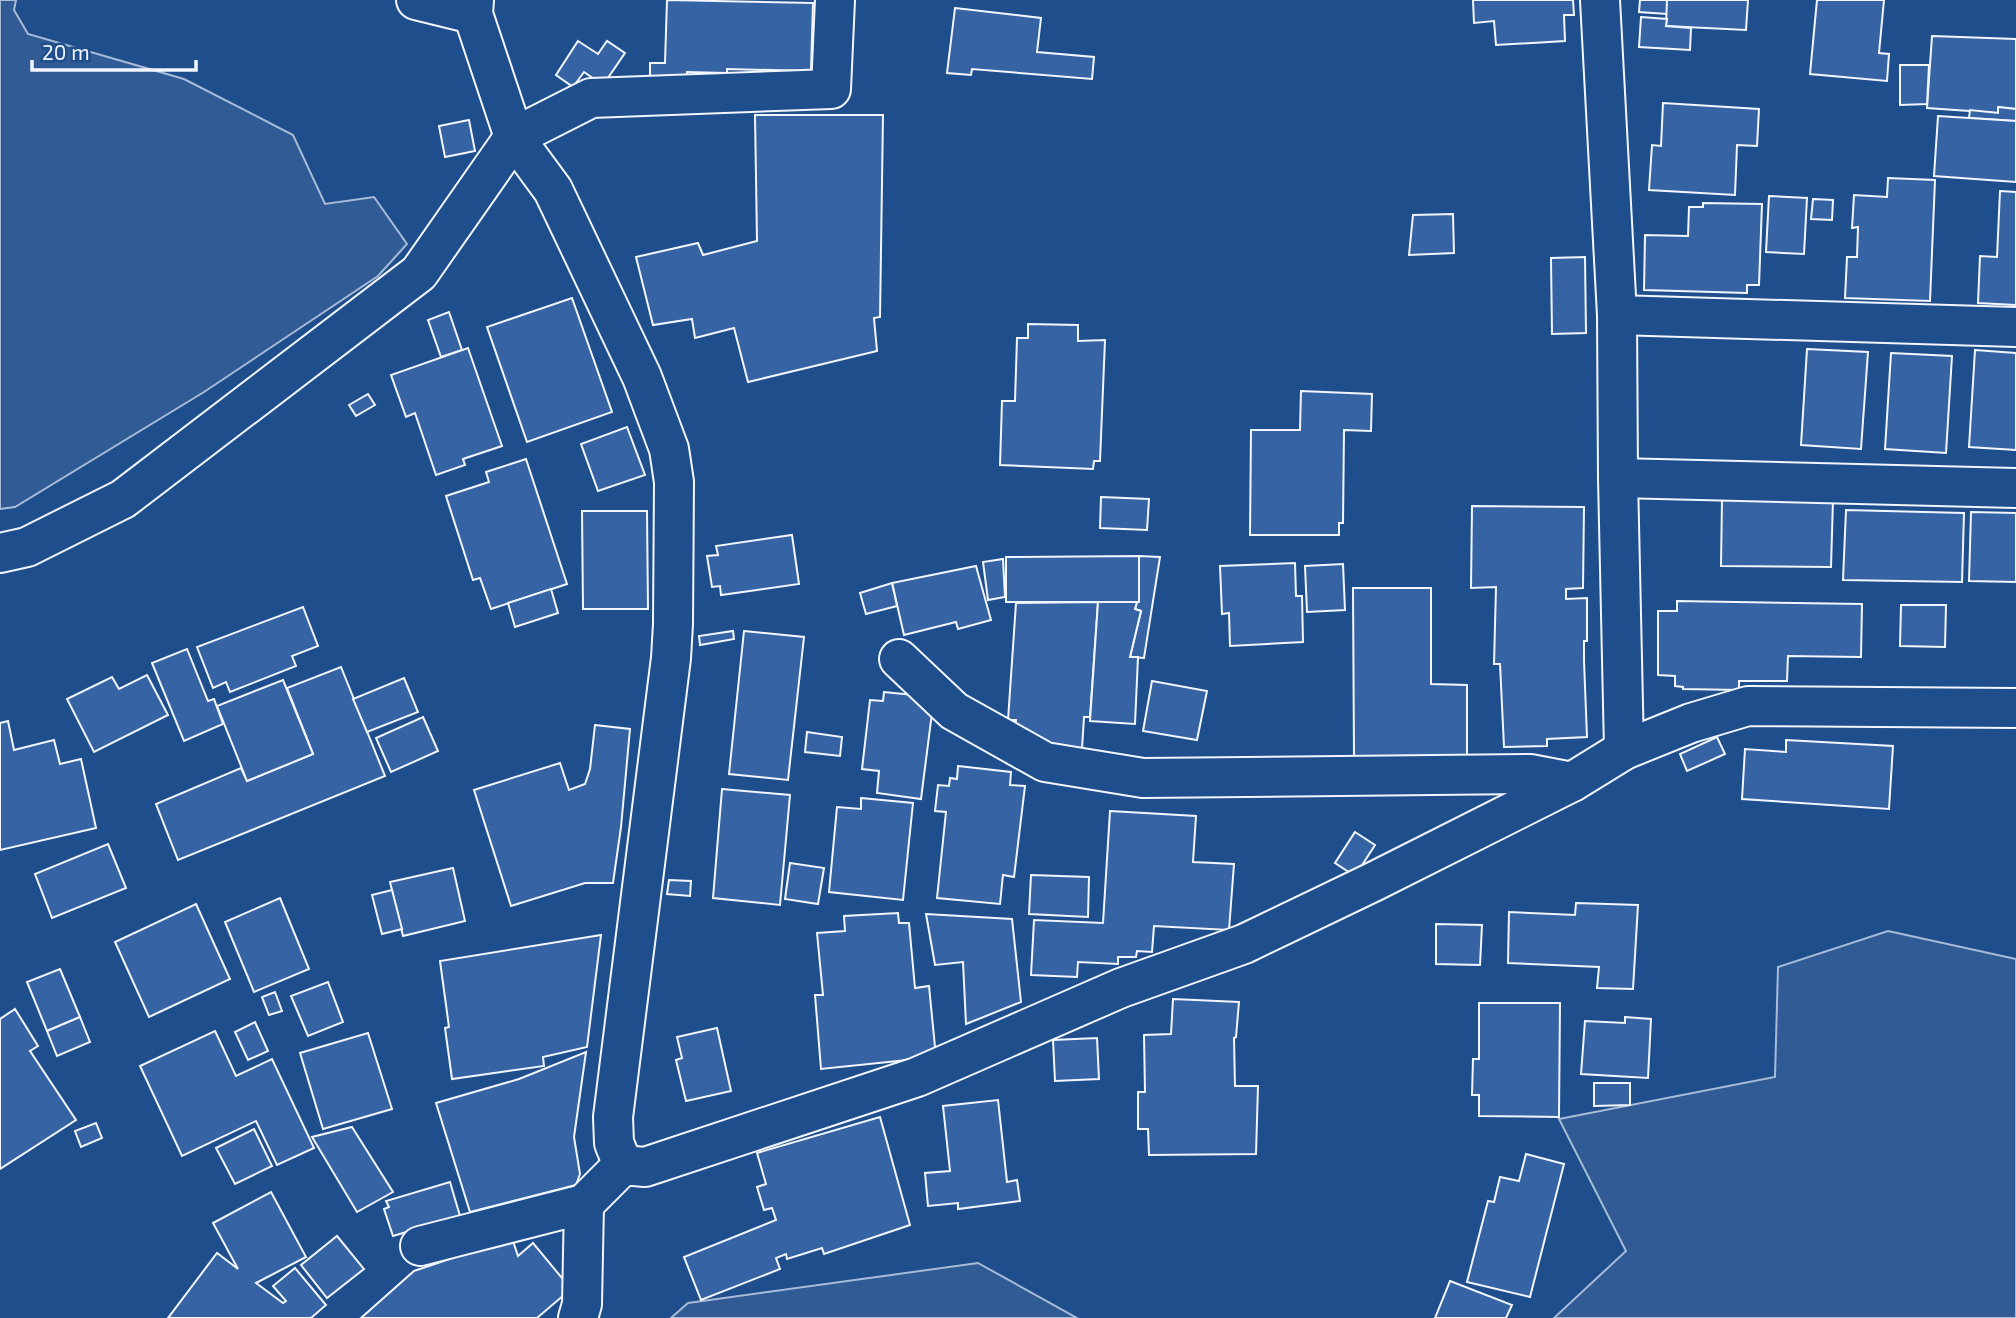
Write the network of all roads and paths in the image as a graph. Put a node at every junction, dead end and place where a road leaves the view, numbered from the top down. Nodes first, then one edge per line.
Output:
1 (416, 0) edge
2 (835, 0) edge
3 (1600, 0) edge
4 (474, 7) edge
5 (514, 137) junction
6 (1617, 315) junction
7 (2016, 327) edge
8 (1618, 478) junction
9 (2016, 488) edge
10 (0, 552) edge
11 (899, 659) dead end
12 (2016, 708) edge
13 (1624, 750) junction
14 (1572, 782) junction
15 (623, 1165) junction
16 (584, 1204) junction
17 (420, 1246) dead end
18 (578, 1318) edge

1 - 4 street
2 - 5 street
3 - 6 street
4 - 5 street
5 - 10 street
5 - 15 street
6 - 7 street
6 - 8 street
8 - 9 street
8 - 13 street
11 - 14 street
12 - 13 street
13 - 14 street
14 - 15 street
15 - 16 street
16 - 17 street
16 - 18 street

